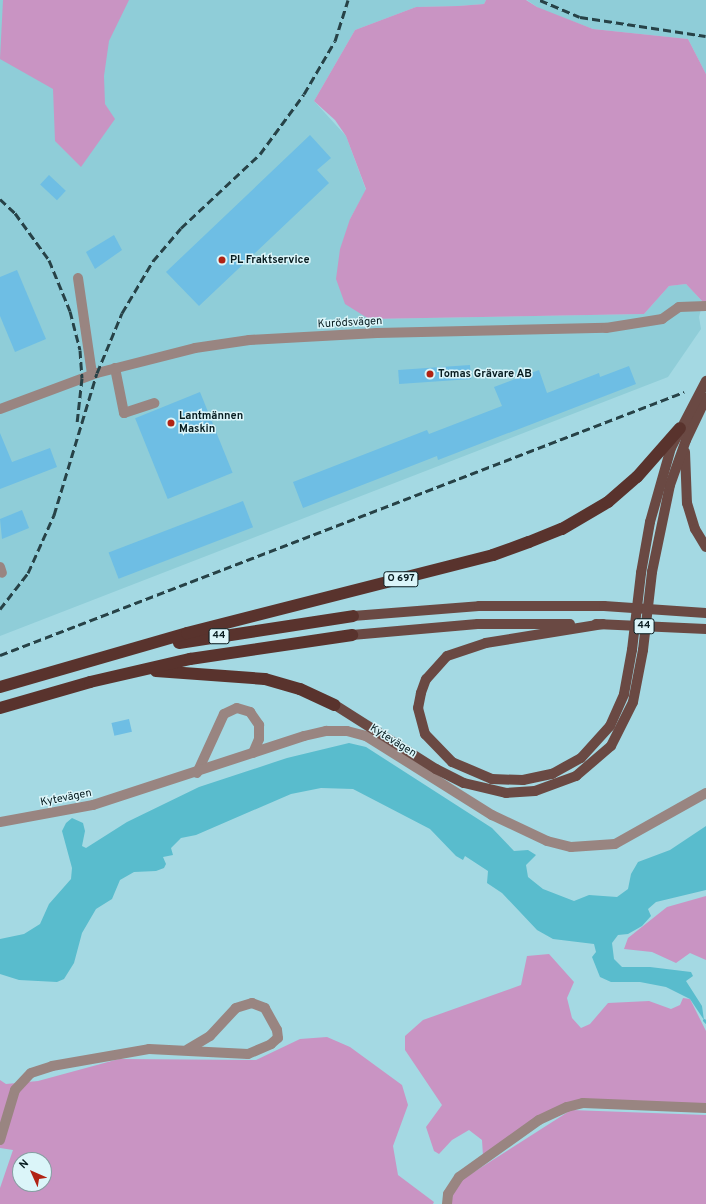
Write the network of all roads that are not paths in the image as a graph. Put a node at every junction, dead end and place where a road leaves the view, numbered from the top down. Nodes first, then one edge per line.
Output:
1 (78, 278) dead end
2 (706, 306) edge
3 (115, 368) junction
4 (92, 374) junction
5 (706, 381) edge
6 (706, 398) edge
7 (154, 403) dead end
8 (0, 408) edge
9 (680, 428) junction
10 (686, 440) junction
11 (706, 548) edge
12 (706, 613) edge
13 (353, 616) joint
14 (603, 624) junction
15 (706, 629) edge
16 (352, 635) joint
17 (86, 662) junction
18 (139, 671) junction
19 (0, 687) edge
20 (335, 705) joint
21 (0, 708) edge
22 (253, 753) junction
23 (197, 773) junction
24 (706, 793) edge
25 (0, 822) edge
26 (188, 1049) junction
27 (706, 1108) edge
28 (0, 1140) edge
29 (447, 1204) edge

1 - 4 street
2 - 3 street, Kurödsvägen
3 - 4 street, Kurödsvägen
3 - 7 street
4 - 8 street, Kurödsvägen
5 - 9 main road, O 697
6 - 10 main road
9 - 14 main road, bridge
9 - 17 highway, O 697
10 - 11 main road
10 - 20 main road, bridge
12 - 13 main road, 44
13 - 17 highway, 44
14 - 15 main road, 44
14 - 16 main road, 44
16 - 18 highway, 44
17 - 19 highway, 44
18 - 20 highway
18 - 21 highway, 44
22 - 23 street, Kytevägen
22 - 23 street
22 - 24 street, Kytevägen
23 - 25 street, Kytevägen
26 - 26 street
26 - 28 street
27 - 29 street

